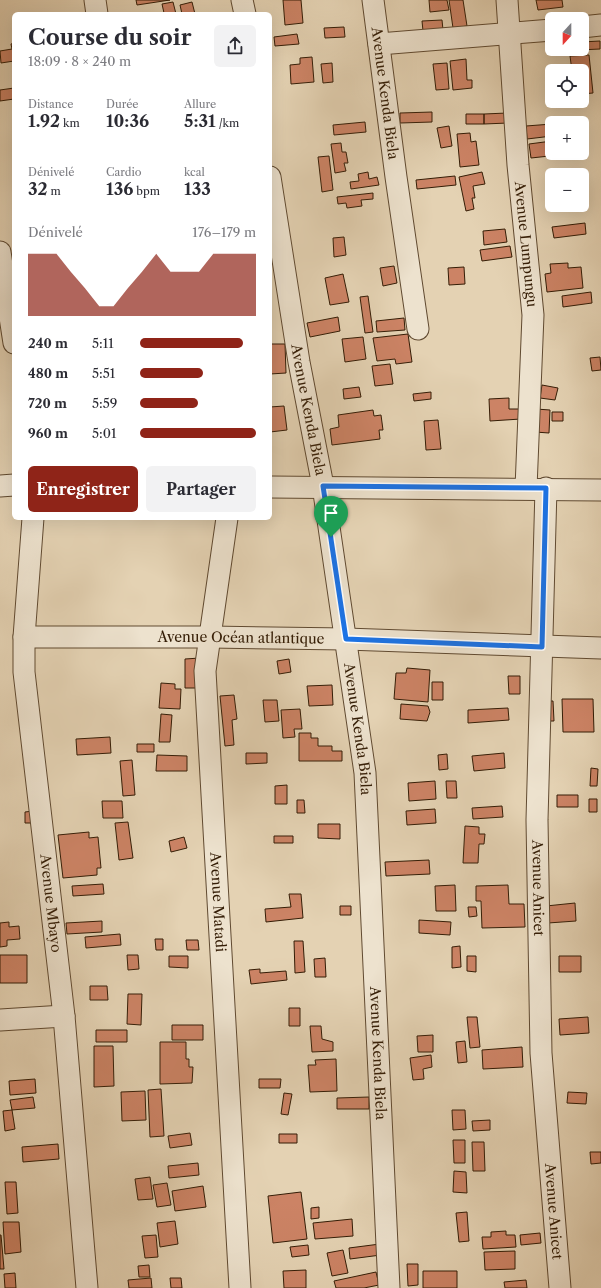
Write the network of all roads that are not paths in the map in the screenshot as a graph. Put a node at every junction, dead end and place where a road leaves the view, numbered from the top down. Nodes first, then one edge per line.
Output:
1 (95, 0) edge
2 (242, 0) edge
3 (373, 0) edge
4 (507, 0) edge
5 (97, 12) edge
6 (245, 12) edge
7 (601, 25) edge
8 (589, 26) edge
9 (545, 31) edge
10 (509, 35) junction
11 (379, 44) junction
12 (272, 190) edge
13 (0, 252) edge
14 (418, 329) dead end
15 (12, 330) edge
16 (12, 485) edge
17 (0, 486) edge
18 (323, 486) junction
19 (272, 487) edge
20 (536, 488) junction
21 (601, 490) edge
22 (33, 520) edge
23 (226, 520) edge
24 (210, 637) junction
25 (24, 638) junction
26 (346, 639) junction
27 (542, 647) junction
28 (601, 648) edge
29 (64, 1016) junction
30 (0, 1020) edge
31 (87, 1288) edge
32 (240, 1288) edge
33 (389, 1288) edge
34 (560, 1288) edge

1 - 5 street
2 - 6 street
3 - 11 street, Avenue Kenda Biela
4 - 10 street, Avenue Lumpungu
7 - 8 street
9 - 10 street
10 - 11 street
10 - 20 street, Avenue Lumpungu
11 - 14 street, Avenue Kenda Biela
12 - 18 street, Avenue Kenda Biela
13 - 15 street
16 - 17 street
18 - 19 street
18 - 20 street
18 - 26 street, Avenue Kenda Biela
20 - 21 street
20 - 27 street, Avenue Anicet
22 - 25 street, Avenue Mbayo
23 - 24 street, Avenue Matadi
24 - 25 street, Avenue Océan atlantique
24 - 26 street, Avenue Océan atlantique
24 - 32 street, Avenue Matadi
25 - 29 street, Avenue Mbayo
26 - 27 street, Avenue Océan atlantique
26 - 33 street, Avenue Kenda Biela
27 - 28 street, Avenue Océan atlantique
27 - 34 street, Avenue Anicet
29 - 30 street
29 - 31 street, Avenue Mbayo

